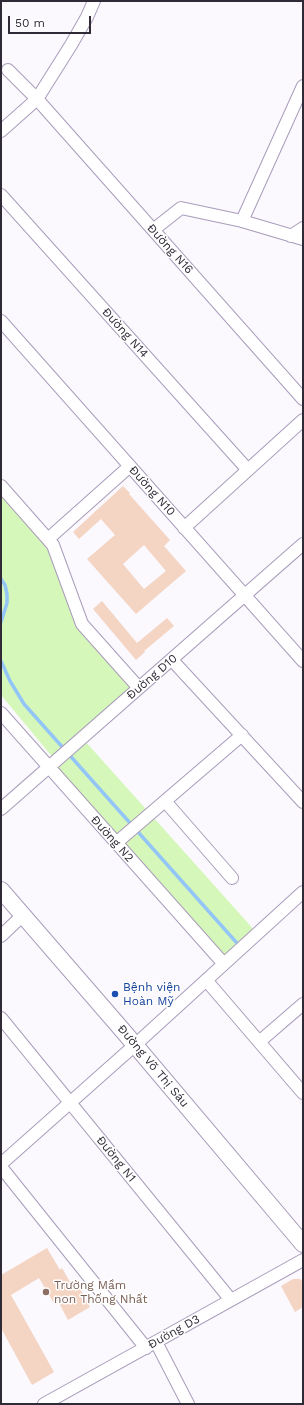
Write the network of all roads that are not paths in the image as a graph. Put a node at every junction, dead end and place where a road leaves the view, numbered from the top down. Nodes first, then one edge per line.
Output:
1 (94, 1) edge
2 (8, 70) dead end
3 (303, 86) edge
4 (38, 99) junction
5 (1, 131) edge
6 (1, 195) edge
7 (242, 222) junction
8 (303, 228) edge
9 (153, 230) junction
10 (290, 236) junction
11 (303, 239) edge
12 (1, 321) edge
13 (303, 399) edge
14 (303, 420) edge
15 (130, 466) junction
16 (248, 470) junction
17 (1, 486) edge
18 (184, 528) junction
19 (48, 539) junction
20 (303, 544) edge
21 (244, 595) junction
22 (172, 660) junction
23 (303, 662) edge
24 (139, 688) junction
25 (1, 713) edge
26 (242, 736) junction
27 (49, 768) junction
28 (165, 801) junction
29 (303, 802) edge
30 (1, 809) edge
31 (116, 843) junction
32 (232, 878) dead end
33 (1, 890) edge
34 (303, 892) edge
35 (23, 915) junction
36 (1, 936) edge
37 (224, 964) junction
38 (206, 980) junction
39 (303, 1004) edge
40 (1, 1018) edge
41 (259, 1042) junction
42 (135, 1045) junction
43 (303, 1094) edge
44 (70, 1103) junction
45 (1, 1165) edge
46 (303, 1244) edge
47 (303, 1260) edge
48 (231, 1300) junction
49 (151, 1345) junction
50 (44, 1404) edge
51 (188, 1404) edge

1 - 4 street
2 - 4 street, Đường N16
3 - 7 street
4 - 5 street
4 - 9 street, Đường N16
6 - 16 street, Đường N14
7 - 9 street
7 - 10 street
8 - 10 street
9 - 13 street, Đường N16
10 - 11 street
12 - 15 street, Đường N10
14 - 16 street
15 - 18 street, Đường N10
15 - 19 street
16 - 18 street
17 - 19 street
18 - 21 street, Đường N10
19 - 24 street
20 - 21 street, Đường D10
21 - 22 street, Đường D10
21 - 23 street, Đường N10
22 - 24 street, Đường D10
22 - 26 street
24 - 27 street, Đường D10
25 - 27 street, Đường N2
26 - 28 street
26 - 29 street
27 - 30 street, Đường D10
27 - 31 street, Đường N2
28 - 31 street
28 - 32 street
31 - 37 street, Đường N2
33 - 35 main road, Đường Võ Thị Sáu
34 - 37 street
35 - 36 street
35 - 42 main road, Đường Võ Thị Sáu
37 - 38 street
38 - 41 street
38 - 42 street
39 - 41 street
40 - 44 street, Đường N1
41 - 43 street
42 - 44 street
42 - 46 main road, Đường Võ Thị Sáu
44 - 45 street
44 - 48 street, Đường N1
45 - 49 street
47 - 48 street, Đường D3
48 - 49 street, Đường D3
49 - 50 street, Đường D3
49 - 51 street

